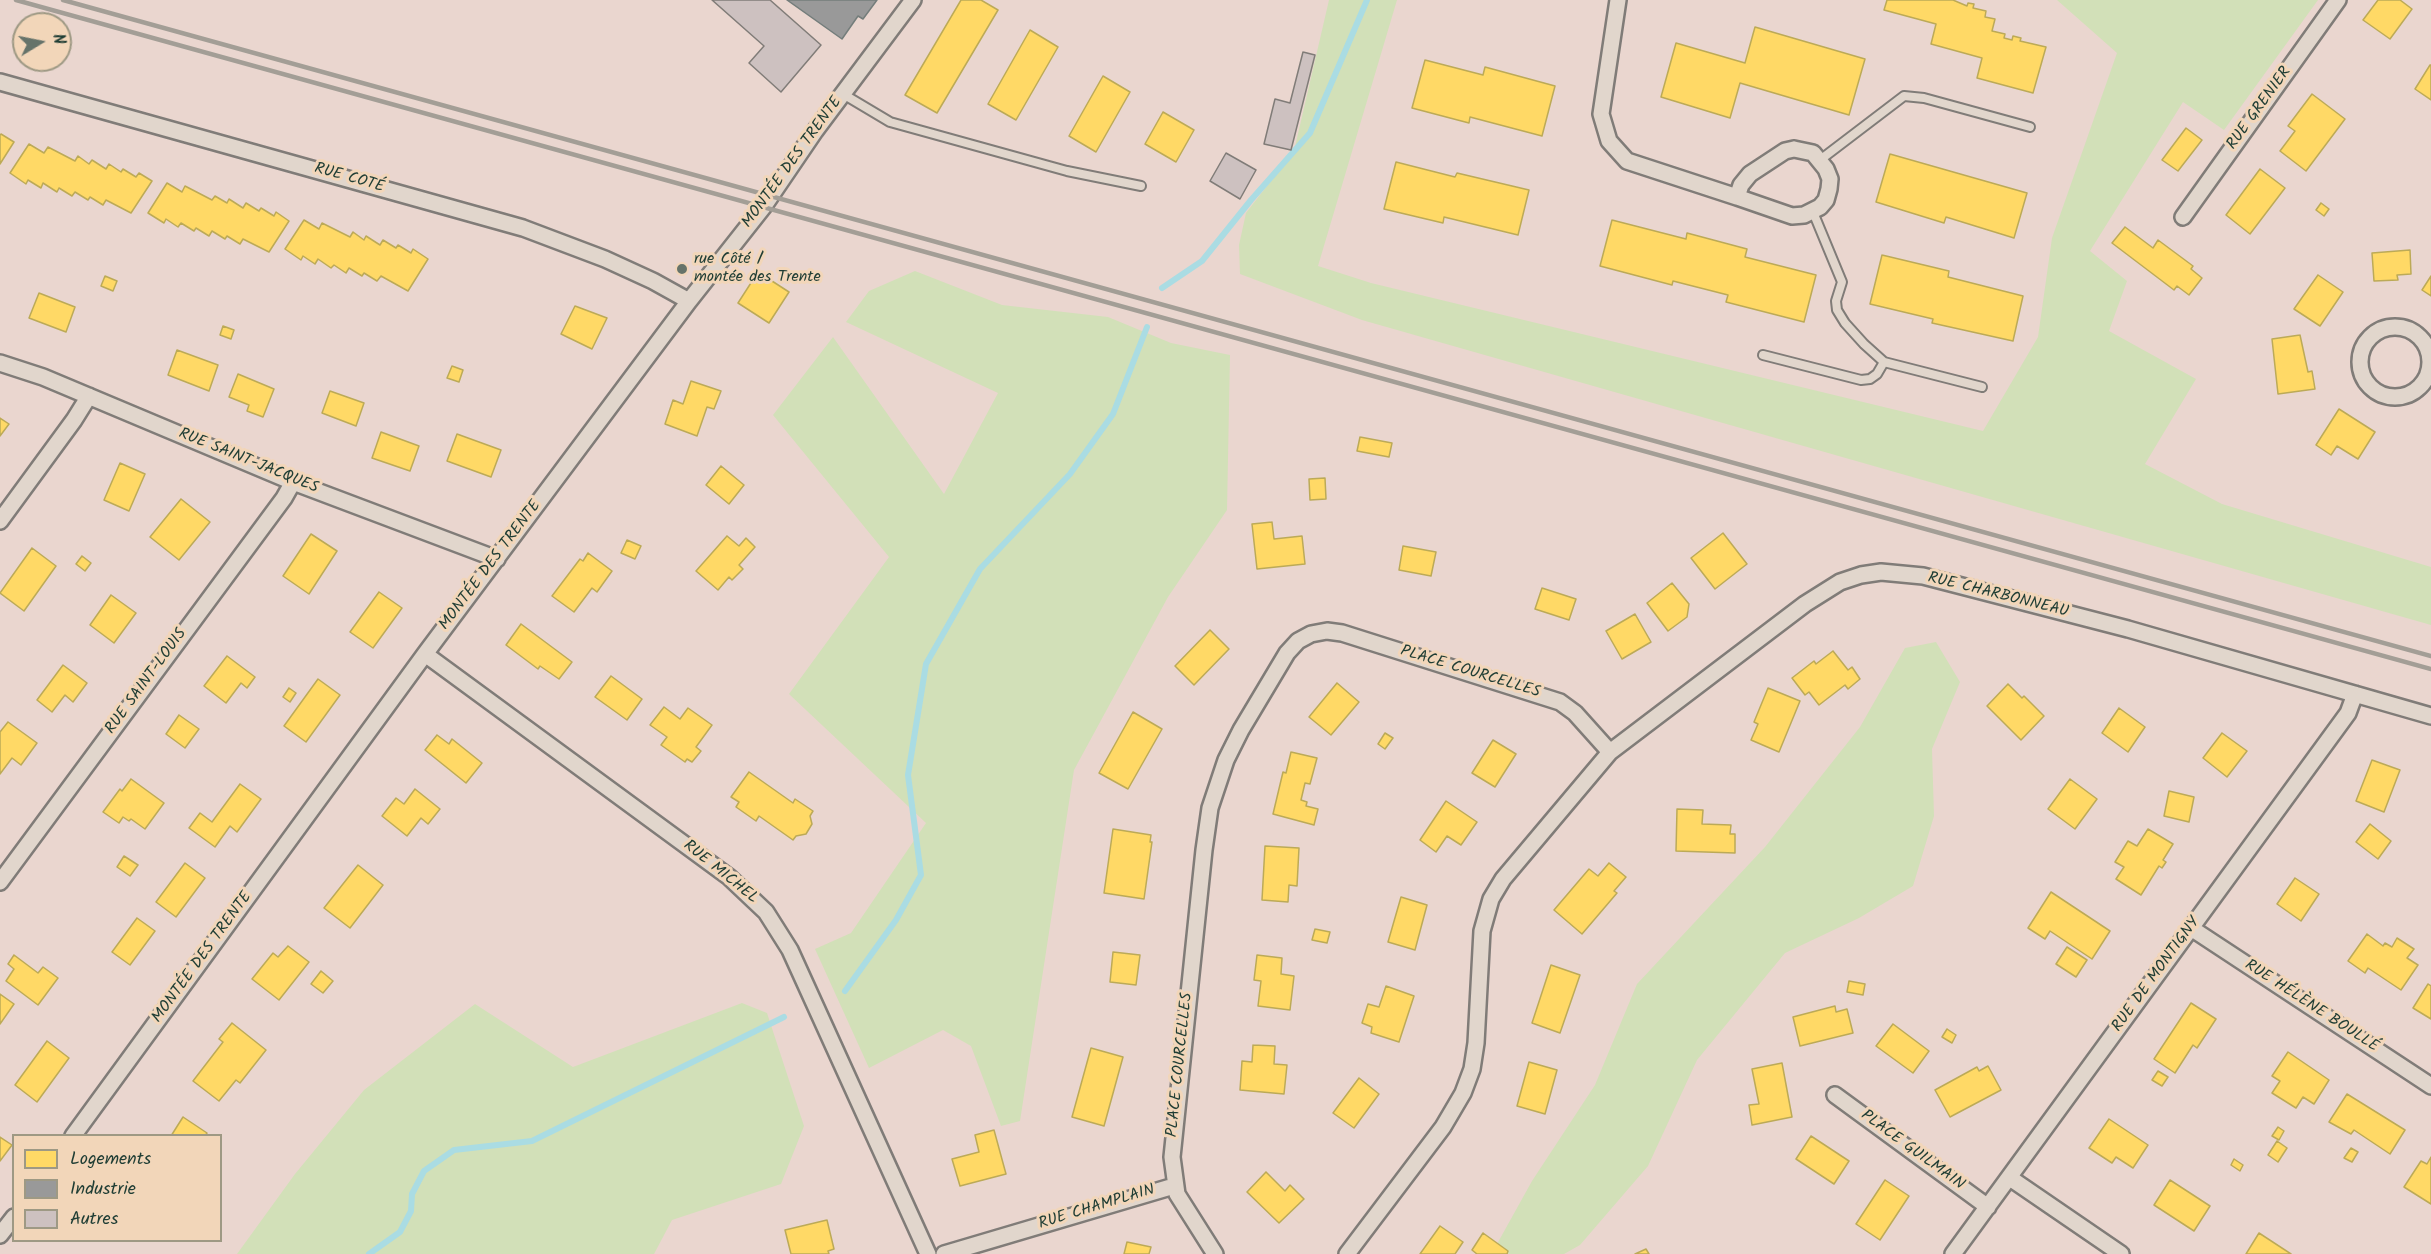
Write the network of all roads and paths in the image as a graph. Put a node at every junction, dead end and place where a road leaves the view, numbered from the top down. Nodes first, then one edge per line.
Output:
1 (913, 0) edge
2 (1618, 0) edge
3 (2338, 0) edge
4 (0, 82) edge
5 (843, 94) junction
6 (2030, 127) dead end
7 (1820, 160) junction
8 (1141, 186) dead end
9 (1737, 197) junction
10 (1813, 212) junction
11 (2182, 217) dead end
12 (689, 301) junction
13 (1763, 355) dead end
14 (1884, 362) junction
15 (0, 363) edge
16 (2431, 365) edge
17 (1982, 387) dead end
18 (89, 396) junction
19 (293, 482) junction
20 (0, 520) edge
21 (497, 559) junction
22 (425, 654) junction
23 (2355, 693) junction
24 (2431, 716) edge
25 (1610, 752) junction
26 (0, 882) edge
27 (2191, 928) junction
28 (2431, 1086) edge
29 (1835, 1095) dead end
30 (74, 1134) edge
31 (2010, 1178) junction
32 (1174, 1186) junction
33 (1988, 1207) junction
34 (12, 1219) edge
35 (0, 1235) edge
36 (928, 1254) edge
37 (944, 1254) edge
38 (1215, 1254) edge
39 (1347, 1254) edge
40 (1953, 1254) edge
41 (2121, 1254) edge

1 - 5 street, MONTÉE DES TRENTE
2 - 9 street
3 - 11 street, RUE GRENIER
4 - 12 street, RUE COTÉ
5 - 8 lane
5 - 12 street, MONTÉE DES TRENTE
6 - 7 lane
7 - 9 street
7 - 10 street
9 - 10 street
10 - 14 lane
12 - 21 street, MONTÉE DES TRENTE
13 - 14 lane
14 - 17 lane
15 - 18 street, RUE SAINT-JACQUES
16 - 16 street
18 - 19 street, RUE SAINT-JACQUES
18 - 20 street
19 - 21 street, RUE SAINT-JACQUES
19 - 26 street, RUE SAINT-LOUIS
21 - 22 street, MONTÉE DES TRENTE
22 - 30 street, MONTÉE DES TRENTE
22 - 36 street, RUE MICHEL
23 - 24 street, RUE CHARBONNEAU
23 - 25 street, RUE CHARBONNEAU
23 - 27 street, RUE DE MONTIGNY
25 - 32 street, PLACE COURCELLES
25 - 39 street
27 - 28 street, RUE HÉLÈNE BOULLÉ
27 - 31 street, RUE DE MONTIGNY
29 - 33 street, PLACE GUILMAIN
31 - 33 street, RUE DE MONTIGNY
31 - 41 street
32 - 37 street, RUE CHAMPLAIN
32 - 38 street, RUE CHAMPLAIN
33 - 40 street, RUE DE MONTIGNY
34 - 35 street

